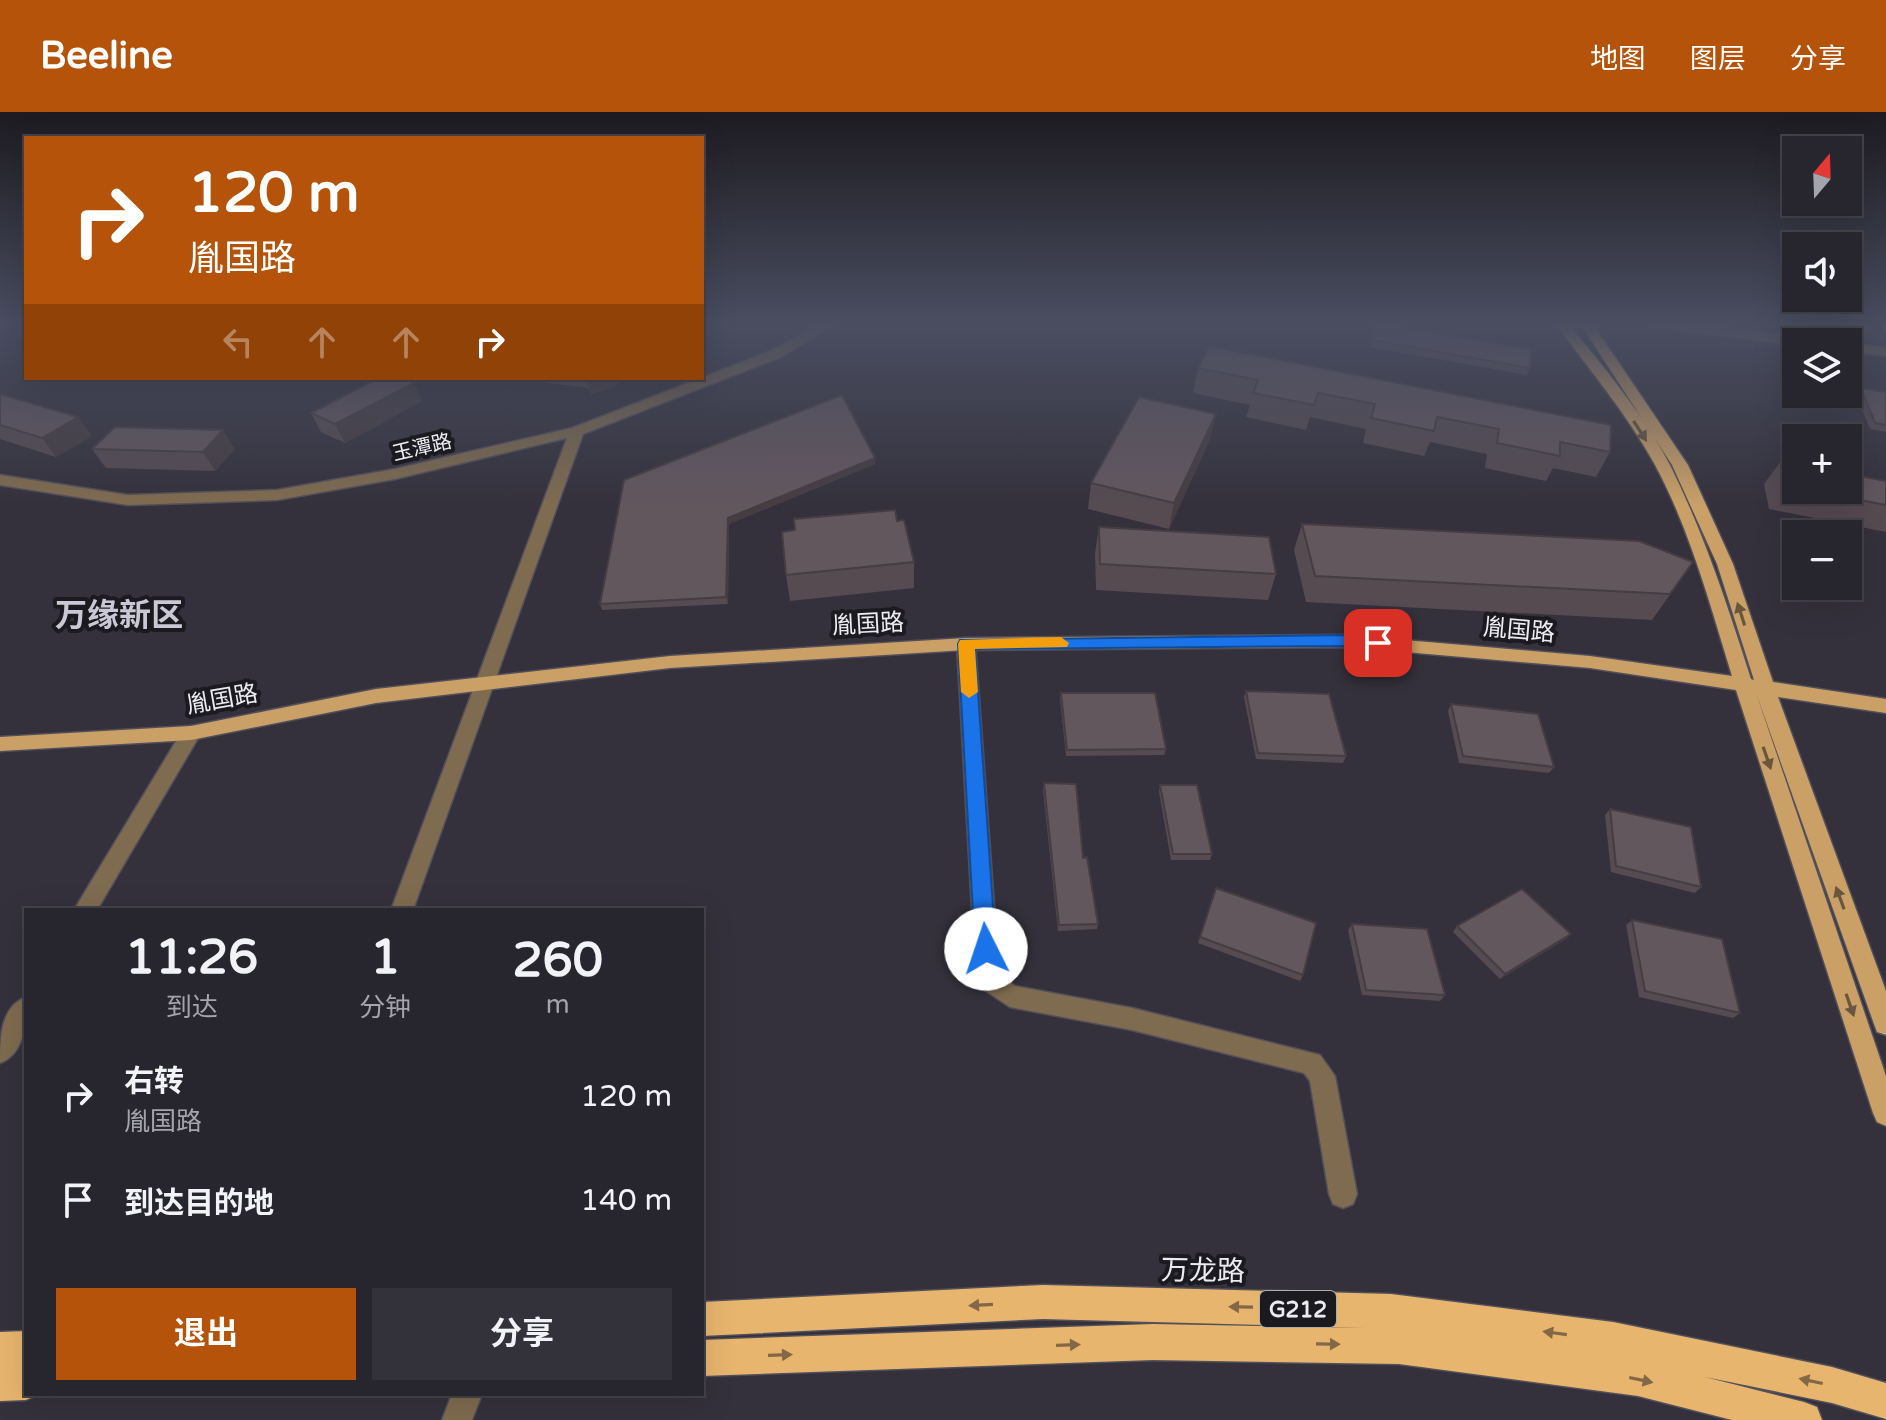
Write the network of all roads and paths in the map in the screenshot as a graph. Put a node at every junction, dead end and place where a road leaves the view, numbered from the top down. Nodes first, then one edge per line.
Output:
1 (698, 384) edge
2 (1610, 384) edge
3 (1626, 384) edge
4 (577, 431) junction
5 (0, 480) edge
6 (966, 644) junction
7 (487, 681) junction
8 (1755, 686) junction
9 (1886, 706) edge
10 (191, 733) junction
11 (0, 744) edge
12 (86, 908) edge
13 (403, 908) edge
14 (24, 1011) edge
15 (1886, 1024) edge
16 (0, 1051) edge
17 (1886, 1113) edge
18 (1343, 1194) dead end
19 (704, 1319) edge
20 (24, 1349) edge
21 (0, 1350) edge
22 (704, 1358) edge
23 (24, 1382) edge
24 (0, 1383) edge
25 (466, 1396) edge
26 (1886, 1401) edge
27 (457, 1420) edge
28 (1804, 1420) edge

1 - 4 street, 玉潭路
2 -> 8 main road
8 -> 3 main road
4 - 5 street, 玉潭路
4 - 7 street
6 - 7 main road, 胤国路
6 - 8 main road, 胤国路
6 - 18 street
7 - 10 main road, 胤国路
7 - 13 street
8 - 9 main road, 胤国路
15 -> 8 main road
8 -> 17 main road
10 - 11 main road, 胤国路
10 - 12 street
14 - 16 street
26 -> 19 highway, 万龙路 / G212
20 - 21 highway
22 -> 28 highway, G212
23 - 24 highway
25 - 27 street

